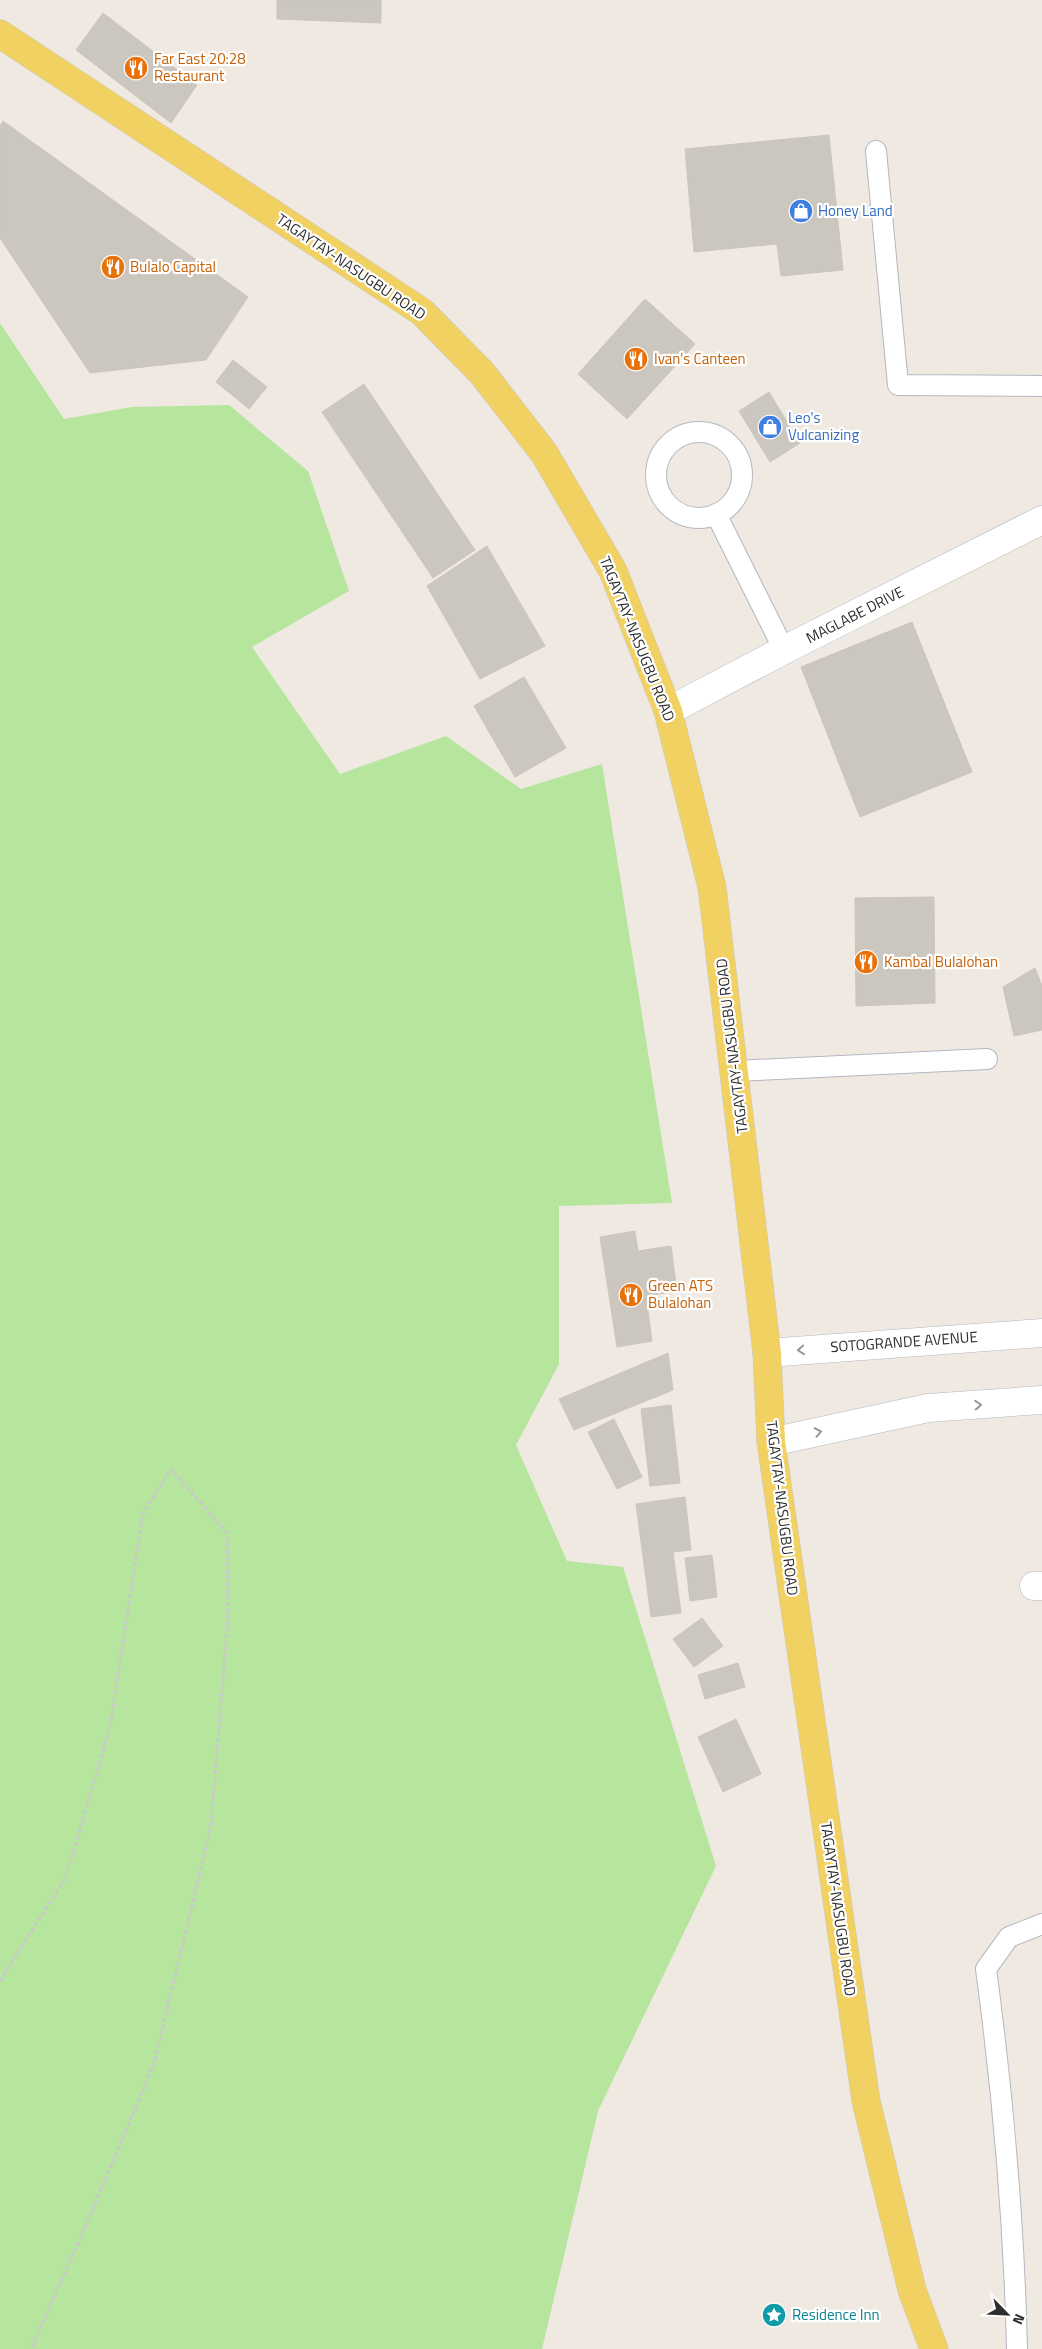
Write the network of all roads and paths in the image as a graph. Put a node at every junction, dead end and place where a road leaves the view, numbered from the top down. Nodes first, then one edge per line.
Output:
1 (0, 34) edge
2 (876, 151) dead end
3 (1042, 386) edge
4 (716, 514) junction
5 (1042, 520) edge
6 (784, 650) junction
7 (668, 712) junction
8 (986, 1059) dead end
9 (735, 1071) junction
10 (1042, 1333) edge
11 (767, 1353) junction
12 (1042, 1400) edge
13 (771, 1442) junction
14 (1042, 1924) edge
15 (0, 1982) edge
16 (30, 2349) edge
17 (934, 2349) edge
18 (1017, 2349) edge

1 - 7 main road, TAGAYTAY-NASUGBU ROAD
2 - 3 lane
4 - 4 lane
4 - 6 lane
5 - 6 street, MAGLABE DRIVE
6 - 7 street, MAGLABE DRIVE
7 - 9 main road, TAGAYTAY-NASUGBU ROAD
8 - 9 lane
9 - 11 main road, TAGAYTAY-NASUGBU ROAD
10 -> 11 street, SOTOGRANDE AVENUE
11 - 13 main road, TAGAYTAY-NASUGBU ROAD
13 -> 12 street
13 - 17 main road, TAGAYTAY-NASUGBU ROAD
14 - 18 lane
15 - 16 path

